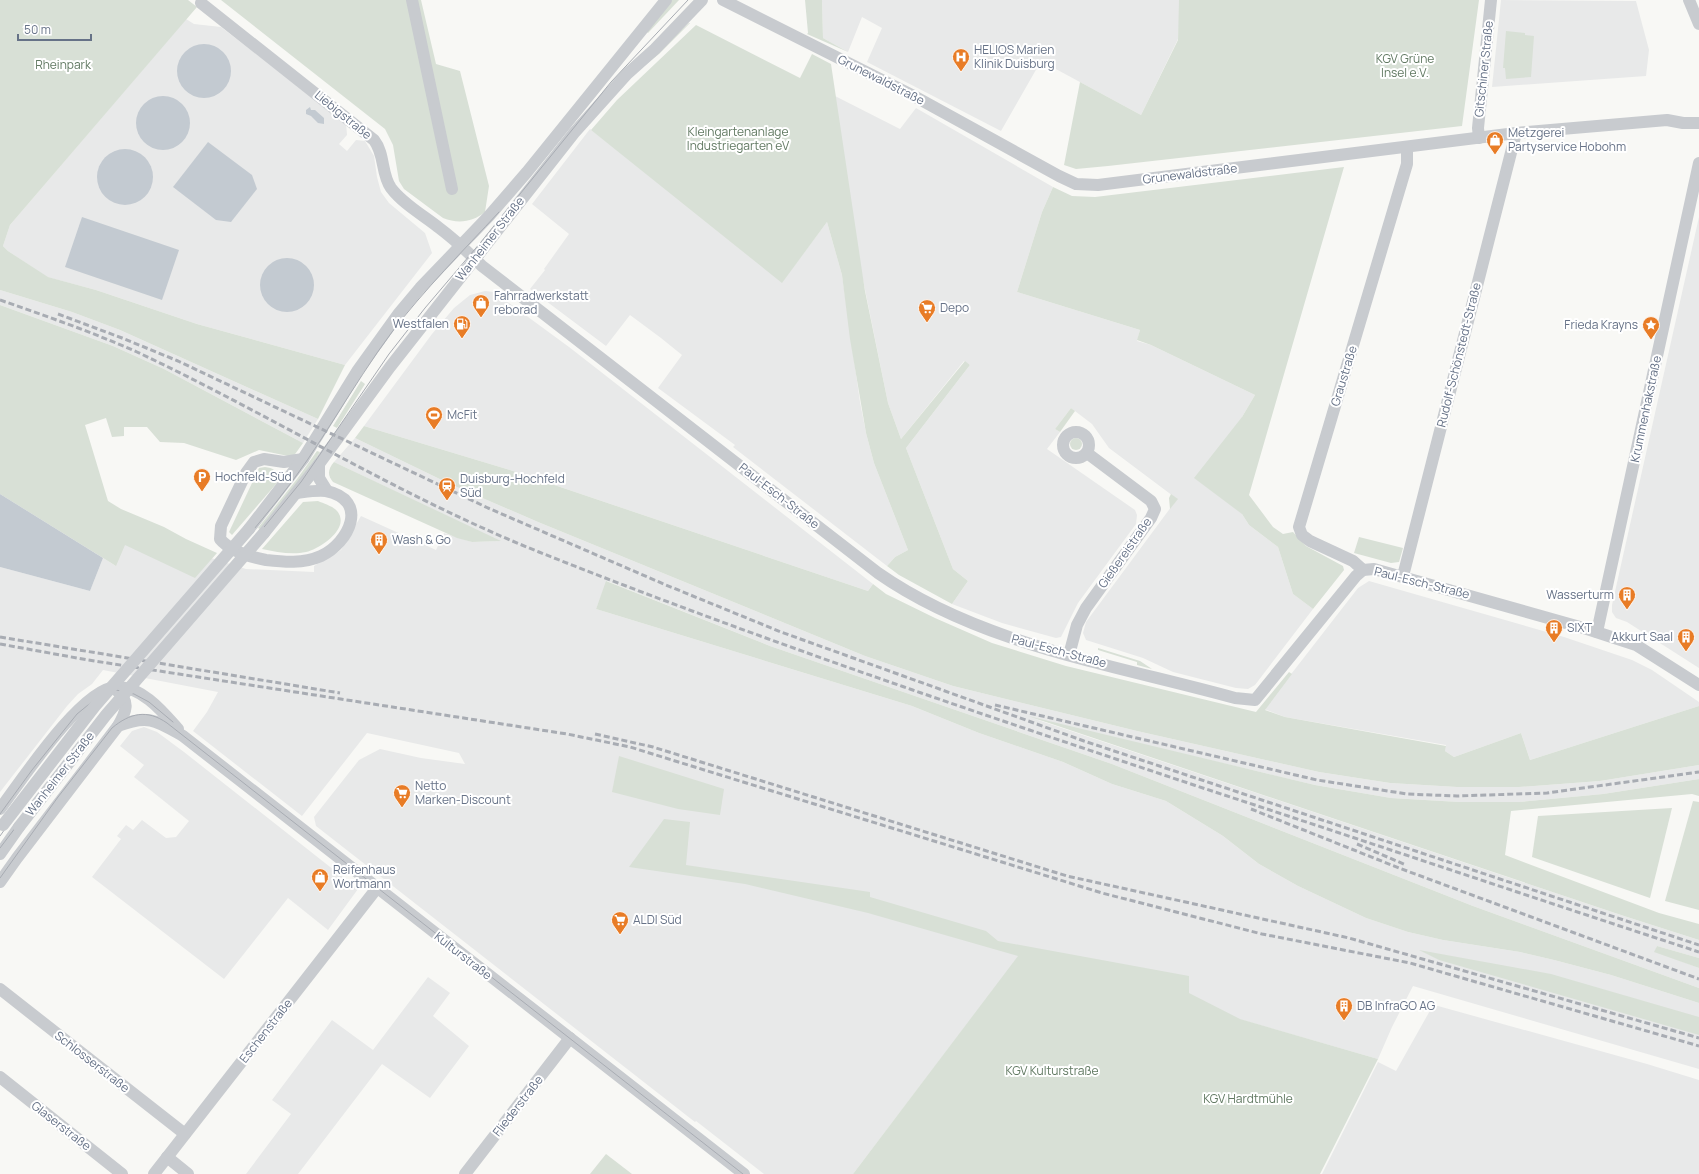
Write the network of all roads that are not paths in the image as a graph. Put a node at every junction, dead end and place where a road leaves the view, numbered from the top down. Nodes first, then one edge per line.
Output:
1 (412, 0) edge
2 (666, 0) edge
3 (702, 0) edge
4 (723, 0) edge
5 (1491, 0) edge
6 (1689, 0) edge
7 (1698, 0) edge
8 (201, 3) dead end
9 (1699, 12) edge
10 (1699, 24) edge
11 (1699, 123) edge
12 (1516, 133) junction
13 (1479, 138) junction
14 (1407, 148) junction
15 (1699, 163) edge
16 (452, 189) dead end
17 (460, 245) junction
18 (474, 259) junction
19 (1087, 452) dead end
20 (303, 459) junction
21 (274, 462) junction
22 (319, 464) junction
23 (285, 484) junction
24 (327, 491) junction
25 (296, 493) junction
26 (1363, 570) junction
27 (1403, 576) junction
28 (1597, 632) junction
29 (1069, 655) junction
30 (1699, 685) edge
31 (109, 688) junction
32 (118, 726) junction
33 (183, 736) junction
34 (0, 809) edge
35 (2, 828) edge
36 (0, 854) edge
37 (0, 882) edge
38 (377, 888) junction
39 (0, 989) edge
40 (570, 1038) junction
41 (0, 1077) edge
42 (184, 1134) junction
43 (167, 1157) junction
44 (122, 1174) edge
45 (154, 1174) edge
46 (188, 1174) edge
47 (465, 1174) edge
48 (744, 1174) edge

1 - 16 street
2 - 17 street, Wanheimer Straße
3 - 18 street, Wanheimer Straße
4 - 14 street, Grunewaldstraße
5 - 13 street, Gitschiner Straße
6 - 10 street
7 - 9 street
8 - 17 street, Liebigstraße
11 - 12 street, Grunewaldstraße
12 - 13 street, Grunewaldstraße
12 - 27 street, Rudolf-Schönstedt-Straße
13 - 14 street, Grunewaldstraße
14 - 26 street, Graustraße
15 - 28 street, Krummenhakstraße
17 - 18 street, Paul-Esch-Straße
17 - 20 street, Wanheimer Straße
18 - 22 street, Wanheimer Straße
18 - 29 street, Paul-Esch-Straße
19 - 29 street, Gießereistraße
20 - 21 street
20 - 23 street, Wanheimer Straße
21 - 23 street
21 - 24 street
22 - 24 street
22 - 25 street, Wanheimer Straße
23 - 35 street, Wanheimer Straße, bridge
24 - 25 street
25 - 36 street, Wanheimer Straße, bridge
26 - 27 street, Paul-Esch-Straße
26 - 29 street, Paul-Esch-Straße
27 - 28 street, Paul-Esch-Straße
28 - 30 street, Paul-Esch-Straße
31 - 32 street, Wanheimer Straße
31 - 33 street
31 - 34 street
32 - 33 street
32 - 37 street, Wanheimer Straße
33 - 38 street, Kulturstraße
38 - 40 street, Kulturstraße
38 - 42 street, Eschenstraße
39 - 42 street, Schlosserstraße
40 - 47 street, Fliederstraße
40 - 48 street, Kulturstraße
41 - 44 street, Glaserstraße
42 - 43 street, Eschenstraße
43 - 45 street, Eschenstraße
43 - 46 street

